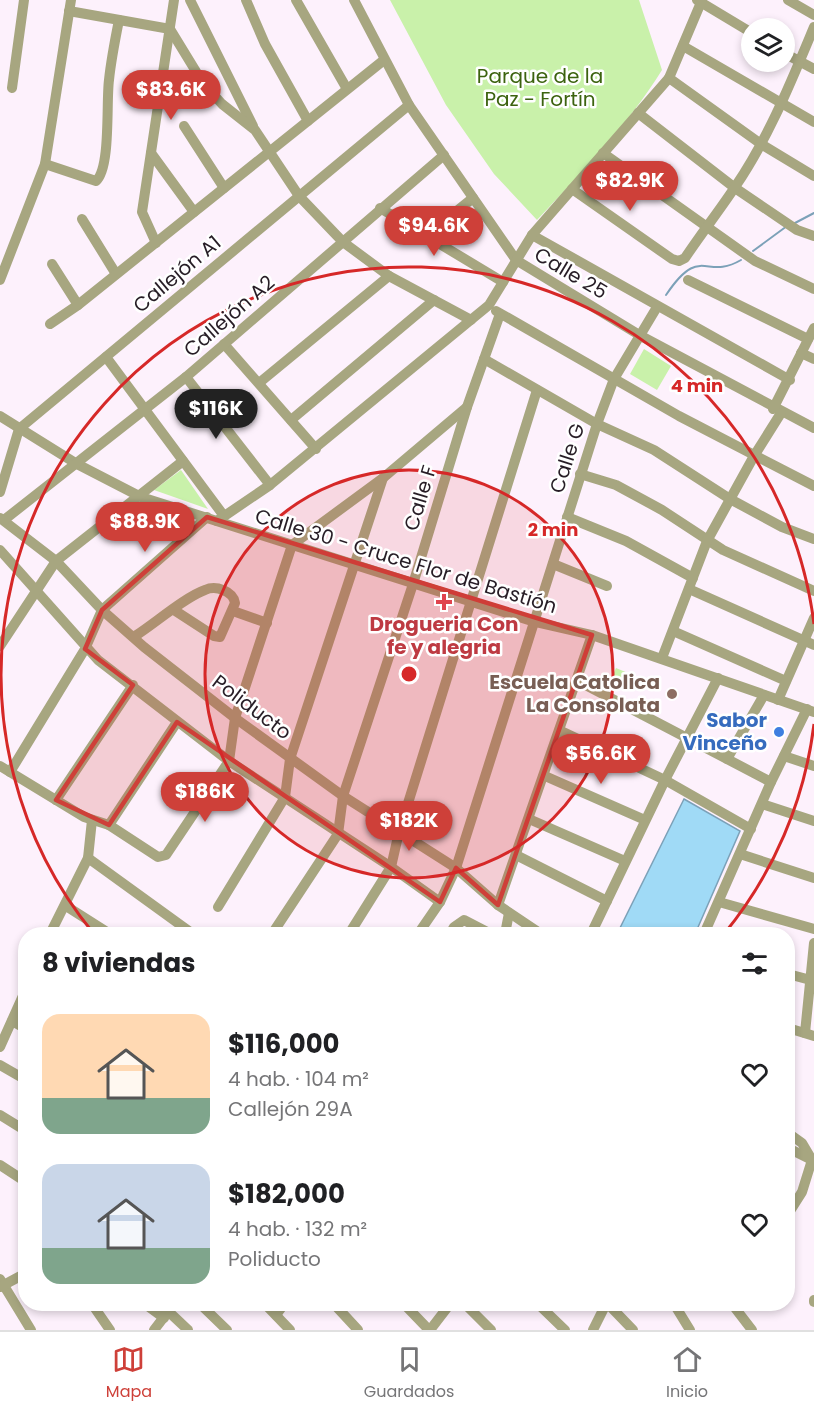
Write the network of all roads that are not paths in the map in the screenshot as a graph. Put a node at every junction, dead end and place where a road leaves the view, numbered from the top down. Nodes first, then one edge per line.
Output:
1 (24, 0) edge
2 (174, 0) edge
3 (190, 0) edge
4 (246, 0) edge
5 (296, 0) edge
6 (354, 0) edge
7 (788, 0) edge
8 (700, 1) edge
9 (70, 6) edge
10 (814, 15) edge
11 (119, 20) junction
12 (741, 26) edge
13 (814, 27) edge
14 (170, 29) junction
15 (683, 46) junction
16 (384, 60) junction
17 (795, 60) edge
18 (799, 62) junction
19 (814, 69) edge
20 (669, 78) junction
21 (12, 88) dead end
22 (347, 89) junction
23 (409, 105) junction
24 (781, 105) junction
25 (638, 114) junction
26 (308, 121) junction
27 (814, 122) edge
28 (184, 126) dead end
29 (255, 130) junction
30 (761, 144) junction
31 (269, 152) junction
32 (151, 153) junction
33 (603, 153) junction
34 (444, 156) junction
35 (45, 164) junction
36 (814, 176) edge
37 (224, 188) junction
38 (735, 188) junction
39 (572, 189) junction
40 (299, 196) junction
41 (473, 198) junction
42 (380, 208) junction
43 (194, 212) junction
44 (82, 219) dead end
45 (707, 225) junction
46 (532, 235) junction
47 (426, 236) junction
48 (814, 236) edge
49 (343, 242) junction
50 (156, 243) junction
51 (516, 260) junction
52 (52, 264) dead end
53 (116, 274) junction
54 (389, 276) junction
55 (0, 280) edge
56 (688, 280) dead end
57 (503, 282) junction
58 (814, 289) edge
59 (434, 300) junction
60 (78, 305) junction
61 (489, 305) junction
62 (657, 307) junction
63 (500, 314) junction
64 (471, 320) junction
65 (50, 324) dead end
66 (814, 328) edge
67 (641, 336) junction
68 (808, 339) junction
69 (224, 344) junction
70 (801, 353) junction
71 (106, 357) junction
72 (814, 358) edge
73 (484, 359) junction
74 (186, 377) junction
75 (614, 379) junction
76 (790, 380) junction
77 (259, 383) junction
78 (537, 390) junction
79 (467, 407) junction
80 (145, 410) junction
81 (777, 411) junction
82 (0, 416) edge
83 (291, 420) junction
84 (597, 424) junction
85 (814, 428) edge
86 (19, 429) junction
87 (316, 448) junction
88 (754, 456) junction
89 (183, 461) junction
90 (78, 464) junction
91 (580, 474) junction
92 (383, 478) junction
93 (270, 485) junction
94 (814, 486) edge
95 (0, 492) edge
96 (141, 497) junction
97 (730, 500) junction
98 (567, 517) junction
99 (216, 518) junction
100 (2, 519) edge
101 (814, 539) edge
102 (707, 541) junction
103 (292, 545) junction
104 (0, 550) edge
105 (56, 561) junction
106 (553, 564) junction
107 (353, 565) junction
108 (693, 578) junction
109 (413, 584) junction
110 (607, 586) dead end
111 (36, 588) junction
112 (689, 590) junction
113 (814, 591) edge
114 (472, 603) junction
115 (102, 610) junction
116 (174, 610) junction
117 (233, 611) junction
118 (814, 618) edge
119 (535, 622) junction
120 (267, 623) junction
121 (673, 631) junction
122 (592, 635) junction
123 (135, 636) junction
124 (809, 643) edge
125 (0, 646) edge
126 (85, 649) junction
127 (662, 658) junction
128 (718, 678) junction
129 (578, 681) junction
130 (786, 681) junction
131 (133, 685) junction
132 (764, 695) junction
133 (778, 700) junction
134 (810, 711) edge
135 (235, 718) junction
136 (177, 722) junction
137 (561, 731) junction
138 (687, 738) junction
139 (784, 756) junction
140 (290, 759) junction
141 (727, 759) junction
142 (229, 761) junction
143 (814, 766) edge
144 (5, 769) edge
145 (545, 776) junction
146 (664, 780) junction
147 (771, 782) junction
148 (343, 796) junction
149 (285, 797) junction
150 (56, 800) junction
151 (762, 804) junction
152 (529, 819) junction
153 (92, 820) junction
154 (645, 820) junction
155 (814, 821) edge
156 (109, 825) junction
157 (752, 829) junction
158 (399, 832) junction
159 (338, 834) junction
160 (740, 854) junction
161 (516, 855) junction
162 (88, 858) junction
163 (625, 861) junction
164 (392, 867) junction
165 (456, 868) junction
166 (814, 878) edge
167 (606, 901) junction
168 (440, 902) junction
169 (719, 902) junction
170 (498, 905) junction
171 (66, 906) junction
172 (218, 908) dead end
173 (509, 913) junction
174 (54, 927) edge
175 (100, 927) edge
176 (183, 927) edge
177 (277, 927) edge
178 (353, 927) edge
179 (423, 927) edge
180 (454, 927) edge
181 (478, 927) edge
182 (506, 927) edge
183 (530, 927) edge
184 (594, 927) edge
185 (707, 927) edge
186 (814, 929) edge
187 (814, 943) edge
188 (795, 976) edge
189 (812, 981) edge
190 (18, 1007) edge
191 (12, 1021) junction
192 (18, 1024) edge
193 (809, 1035) edge
194 (0, 1047) edge
195 (0, 1065) edge
196 (18, 1075) edge
197 (0, 1114) edge
198 (18, 1126) edge
199 (795, 1138) edge
200 (795, 1151) edge
201 (813, 1160) edge
202 (0, 1165) edge
203 (18, 1177) edge
204 (795, 1203) edge
205 (18, 1277) edge
206 (1, 1284) edge
207 (18, 1310) edge
208 (19, 1311) edge
209 (97, 1311) edge
210 (169, 1311) edge
211 (207, 1311) edge
212 (272, 1311) edge
213 (279, 1311) edge
214 (340, 1311) edge
215 (411, 1311) edge
216 (444, 1311) edge
217 (472, 1311) edge
218 (545, 1311) edge
219 (603, 1311) edge
220 (614, 1311) edge
221 (678, 1311) edge
222 (737, 1311) edge
223 (276, 1315) junction
224 (156, 1329) edge
225 (31, 1330) edge
226 (110, 1330) edge
227 (188, 1330) edge
228 (227, 1330) edge
229 (291, 1330) edge
230 (358, 1330) edge
231 (429, 1330) edge
232 (491, 1330) edge
233 (565, 1330) edge
234 (593, 1330) edge
235 (633, 1330) edge
236 (690, 1330) edge
237 (752, 1330) edge

1 - 21 street
2 - 14 street
3 - 29 street
4 - 26 street
5 - 22 street
6 - 16 street, Calle 25
7 - 10 street
8 - 12 street
8 - 15 street
9 - 11 street
9 - 35 street
11 - 14 street
11 - 35 street
13 - 18 street
14 - 29 street
14 - 32 street
15 - 20 street
15 - 24 street
16 - 22 street
16 - 23 street, Calle 25
17 - 18 street
18 - 19 street
18 - 24 street
20 - 25 street
20 - 30 street
22 - 26 street
23 - 34 street, Calle 25
23 - 40 street, Callejón A1
24 - 27 street
24 - 30 street
25 - 33 street
25 - 38 street
26 - 31 street
28 - 37 street
29 - 31 street
30 - 36 street
30 - 38 street
31 - 37 street
31 - 40 street
32 - 43 street
32 - 50 street
33 - 39 street
33 - 45 street
34 - 41 street, Calle 25
34 - 42 street, Callejón A2
35 - 55 street
37 - 43 street
38 - 45 street
38 - 48 street
39 - 45 street
39 - 46 street
40 - 49 street
40 - 71 street, Callejón A1
41 - 47 street
41 - 51 street, Calle 25
42 - 47 street
42 - 49 street, Callejón A2
43 - 50 street
44 - 53 street
45 - 58 street
46 - 51 street
46 - 62 street
47 - 57 street
49 - 54 street
49 - 69 street, Callejón A2
50 - 53 street
51 - 57 street
51 - 67 street, Calle 25
52 - 60 street
53 - 60 street
54 - 59 street
54 - 77 street
56 - 68 street
57 - 61 street
59 - 64 street
59 - 83 street
60 - 65 street
61 - 63 street
61 - 64 street
62 - 67 street, Calle G
62 - 76 street
63 - 73 street, Calle F
63 - 75 street
64 - 87 street
66 - 68 street
67 - 75 street, Calle G
67 - 81 street, Calle 25
68 - 70 street
69 - 74 street, Callejón A2
69 - 77 street
70 - 72 street
70 - 76 street
71 - 80 street
71 - 86 street, Callejón A1
73 - 78 street
73 - 79 street, Calle F
74 - 80 street, Callejón A2
74 - 93 street
75 - 84 street, Calle G
75 - 88 street
76 - 81 street
77 - 83 street
78 - 84 street
78 - 114 street
79 - 92 street
79 - 109 street, Calle F
80 - 89 street
80 - 90 street, Callejón A2
81 - 85 street, Calle 25
81 - 88 street
82 - 86 street, Calle 30 - Cruce Flor de Bastión
83 - 87 street
84 - 91 street, Calle G
84 - 97 street
86 - 90 street, Calle 30 - Cruce Flor de Bastión
86 - 95 street
87 - 93 street
88 - 94 street
88 - 97 street
89 - 96 street
89 - 99 street
90 - 96 street, Calle 30 - Cruce Flor de Bastión
90 - 100 street, Callejón A2
91 - 98 street, Calle G
91 - 102 street
92 - 103 street
92 - 107 street
93 - 99 street
96 - 99 street, Calle 30 - Cruce Flor de Bastión
96 - 105 street
97 - 101 street
97 - 102 street
98 - 106 street, Calle G
98 - 108 street
99 - 103 street, Calle 30 - Cruce Flor de Bastión
99 - 115 street
100 - 105 street, Poliducto
102 - 108 street
102 - 113 street
103 - 107 street, Calle 30 - Cruce Flor de Bastión
103 - 120 street
104 - 111 street
105 - 111 street
105 - 115 street, Poliducto
106 - 110 street
106 - 119 street, Calle G
107 - 109 street, Calle 30 - Cruce Flor de Bastión
107 - 140 street
108 - 112 street
109 - 114 street, Calle 30 - Cruce Flor de Bastión
109 - 148 street, Calle F
111 - 125 street
111 - 126 street
112 - 121 street
112 - 124 street
114 - 119 street, Calle 30 - Cruce Flor de Bastión
114 - 158 street
115 - 123 street, Poliducto
115 - 126 street
116 - 117 street
116 - 117 street
116 - 123 street
117 - 120 street
118 - 124 street
119 - 122 street, Calle 30 - Cruce Flor de Bastión
119 - 165 street, Calle G
120 - 135 street
121 - 127 street
121 - 130 street
122 - 127 street, Calle 30 - Cruce Flor de Bastión
122 - 129 street
123 - 135 street, Poliducto
124 - 130 street
126 - 131 street
126 - 144 street
127 - 128 street, Calle 30 - Cruce Flor de Bastión
128 - 132 street, Calle 30 - Cruce Flor de Bastión
128 - 138 street
129 - 137 street
129 - 138 street
130 - 133 street
131 - 136 street
131 - 150 street
132 - 133 street, Calle 30 - Cruce Flor de Bastión
132 - 141 street
133 - 134 street, Calle 30 - Cruce Flor de Bastión
134 - 139 street
135 - 140 street, Poliducto
135 - 142 street
136 - 142 street
136 - 156 street
137 - 145 street
137 - 146 street
138 - 141 street
138 - 146 street
139 - 143 street
139 - 147 street
140 - 148 street, Poliducto
140 - 149 street
141 - 147 street
142 - 149 street
142 - 156 street
144 - 150 street
145 - 152 street
145 - 154 street
146 - 154 street
146 - 157 street
147 - 151 street
148 - 158 street, Poliducto
148 - 159 street, Calle F
149 - 159 street
149 - 172 street
150 - 153 street
151 - 155 street
151 - 157 street
152 - 161 street
152 - 163 street
153 - 156 street
153 - 162 street
154 - 163 street
157 - 160 street
158 - 164 street
158 - 165 street, Poliducto
159 - 164 street
159 - 177 street
160 - 166 street
160 - 169 street
161 - 167 street
161 - 170 street
162 - 171 street
162 - 176 street
163 - 167 street
164 - 168 street
164 - 178 street
165 - 168 street, Calle G
165 - 170 street, Poliducto
167 - 184 street
168 - 179 street, Calle G
169 - 185 street
169 - 186 street
170 - 173 street, Poliducto
171 - 174 street
171 - 175 street
173 - 182 street
173 - 183 street, Poliducto
180 - 181 street
187 - 189 street
188 - 189 street
189 - 193 street
190 - 191 street
191 - 192 street
191 - 194 street
195 - 196 street
197 - 198 street
199 - 201 street
200 - 201 street
201 - 204 street
202 - 203 street
205 - 206 street
206 - 207 street
208 - 225 street
209 - 226 street
210 - 224 street
210 - 227 street
211 - 228 street
212 - 223 street
213 - 223 street
214 - 230 street
215 - 231 street
216 - 231 street
217 - 232 street
218 - 233 street
219 - 234 street
220 - 235 street
221 - 236 street
222 - 237 street
223 - 229 street

